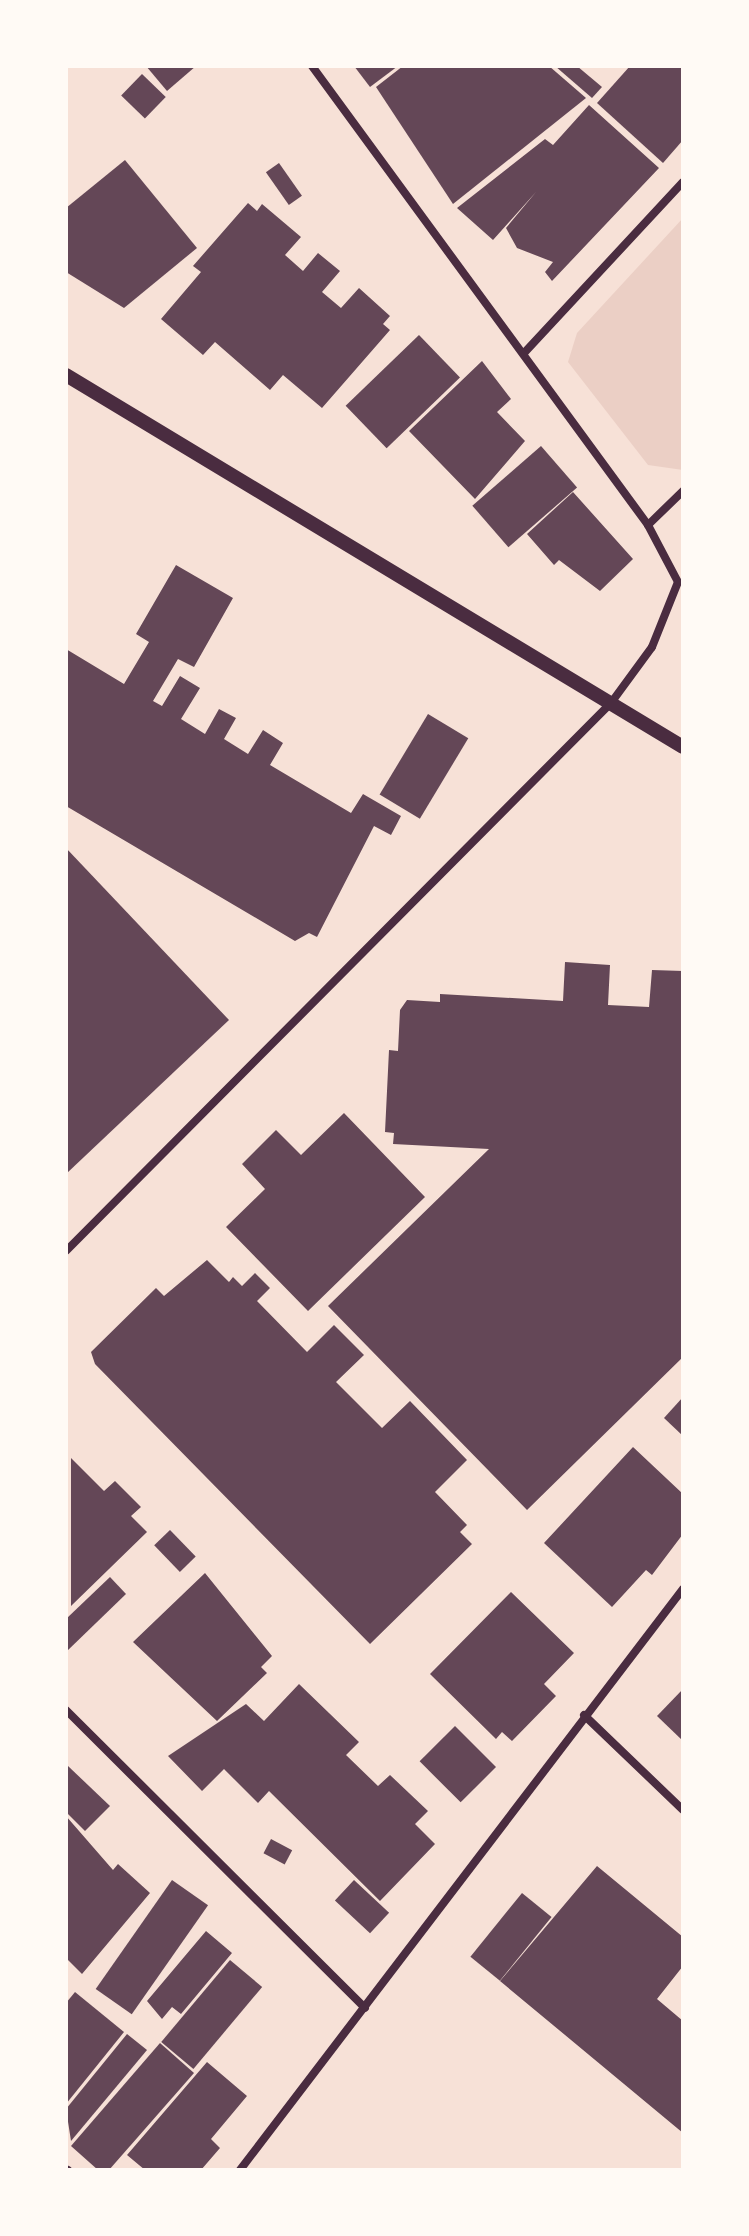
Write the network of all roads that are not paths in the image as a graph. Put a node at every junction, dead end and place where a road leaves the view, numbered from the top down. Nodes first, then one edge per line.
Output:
1 (312, 66) edge
2 (683, 182) edge
3 (525, 352) junction
4 (66, 375) edge
5 (683, 491) edge
6 (648, 525) junction
7 (611, 703) junction
8 (683, 747) edge
9 (66, 1251) edge
10 (683, 1589) edge
11 (66, 1710) edge
12 (584, 1715) junction
13 (683, 1810) edge
14 (365, 2008) junction
15 (240, 2170) edge

1 - 3 street
2 - 3 street
3 - 6 street
4 - 7 street
5 - 6 street
6 - 7 street
7 - 8 street
7 - 9 street
10 - 12 street
11 - 14 street
12 - 13 street
12 - 14 street
14 - 15 street

